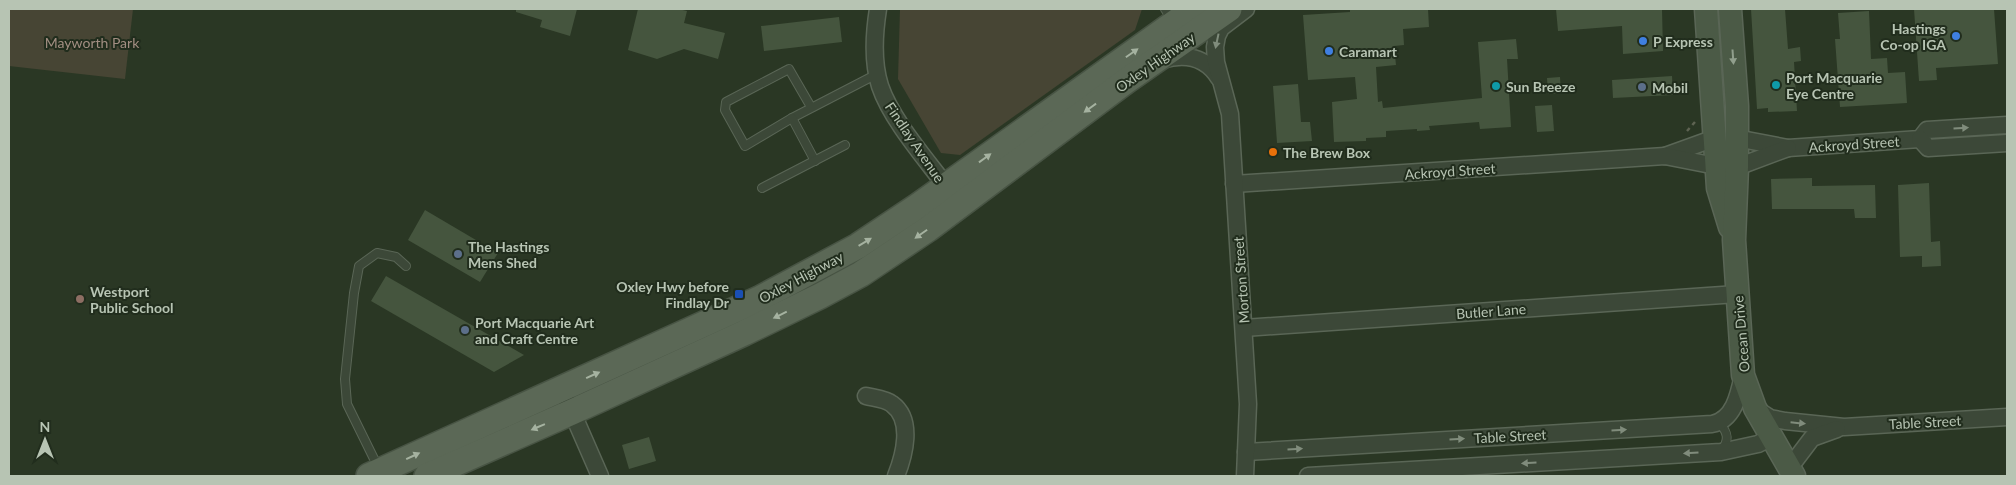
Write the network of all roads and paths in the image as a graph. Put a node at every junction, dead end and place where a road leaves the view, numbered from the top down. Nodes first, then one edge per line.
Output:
1 (878, 9) edge
2 (1194, 9) edge
3 (1229, 9) edge
4 (1246, 9) edge
5 (1706, 9) edge
6 (1730, 9) edge
7 (1170, 16) edge
8 (1156, 61) junction
9 (877, 74) junction
10 (1223, 84) junction
11 (811, 107) junction
12 (792, 118) junction
13 (2007, 124) edge
14 (1725, 138) junction
15 (1920, 139) junction
16 (2007, 143) edge
17 (845, 145) dead end
18 (1788, 148) junction
19 (1665, 156) junction
20 (815, 161) junction
21 (1727, 166) junction
22 (1234, 184) junction
23 (762, 188) dead end
24 (953, 195) junction
25 (406, 266) dead end
26 (1737, 294) junction
27 (1244, 328) junction
28 (1743, 375) junction
29 (562, 388) junction
30 (866, 396) dead end
31 (1755, 408) junction
32 (572, 412) junction
33 (2007, 418) edge
34 (1719, 422) junction
35 (1844, 427) junction
36 (1772, 437) junction
37 (1246, 452) junction
38 (1721, 452) junction
39 (1792, 472) edge
40 (374, 474) edge
41 (427, 476) edge
42 (600, 476) edge
43 (898, 476) edge
44 (1245, 476) edge
45 (1308, 476) edge

1 - 9 street, Findlay Avenue
2 - 7 main road, Oxley Highway
3 - 8 main road, Oxley Highway
4 -> 10 street, Morton Street
5 - 14 main road, Ocean Drive
6 -> 14 main road, Ocean Drive
24 -> 7 main road, Oxley Highway
8 - 10 street, Morton Street
8 -> 24 main road, Oxley Highway
9 - 11 lane
9 - 24 street, Findlay Avenue
10 - 22 street, Morton Street
11 - 12 lane
11 - 12 lane
12 - 20 lane
15 -> 13 street, Ackroyd Street
14 - 18 street, Ackroyd Street
14 - 19 street, Ackroyd Street
14 - 21 main road, Ocean Drive
15 - 16 street, Ackroyd Street
15 - 18 street, Ackroyd Street
17 - 20 lane
18 - 21 street, Ackroyd Street
19 - 21 street, Ackroyd Street
19 - 22 street, Ackroyd Street
20 - 23 lane
21 - 26 main road, Ocean Drive
22 - 27 street, Morton Street
29 -> 24 main road, Oxley Highway
24 -> 32 main road, Oxley Highway
25 - 40 lane
26 - 27 street, Butler Lane
26 - 28 main road, Ocean Drive
27 - 37 street, Morton Street
28 - 31 main road, Ocean Drive
28 - 34 street
29 - 32 street
40 -> 29 main road, Oxley Highway
30 - 43 street
31 -> 35 street, Table Street
31 - 36 main road, Ocean Drive
32 -> 41 main road, Oxley Highway
32 - 42 street
33 - 35 street, Table Street
37 -> 34 street, Table Street
34 - 38 lane
35 - 39 street, Table Street
36 - 38 street, Table Street
36 - 39 main road, Ocean Drive
37 - 44 street, Morton Street
38 -> 45 street, Table Street

